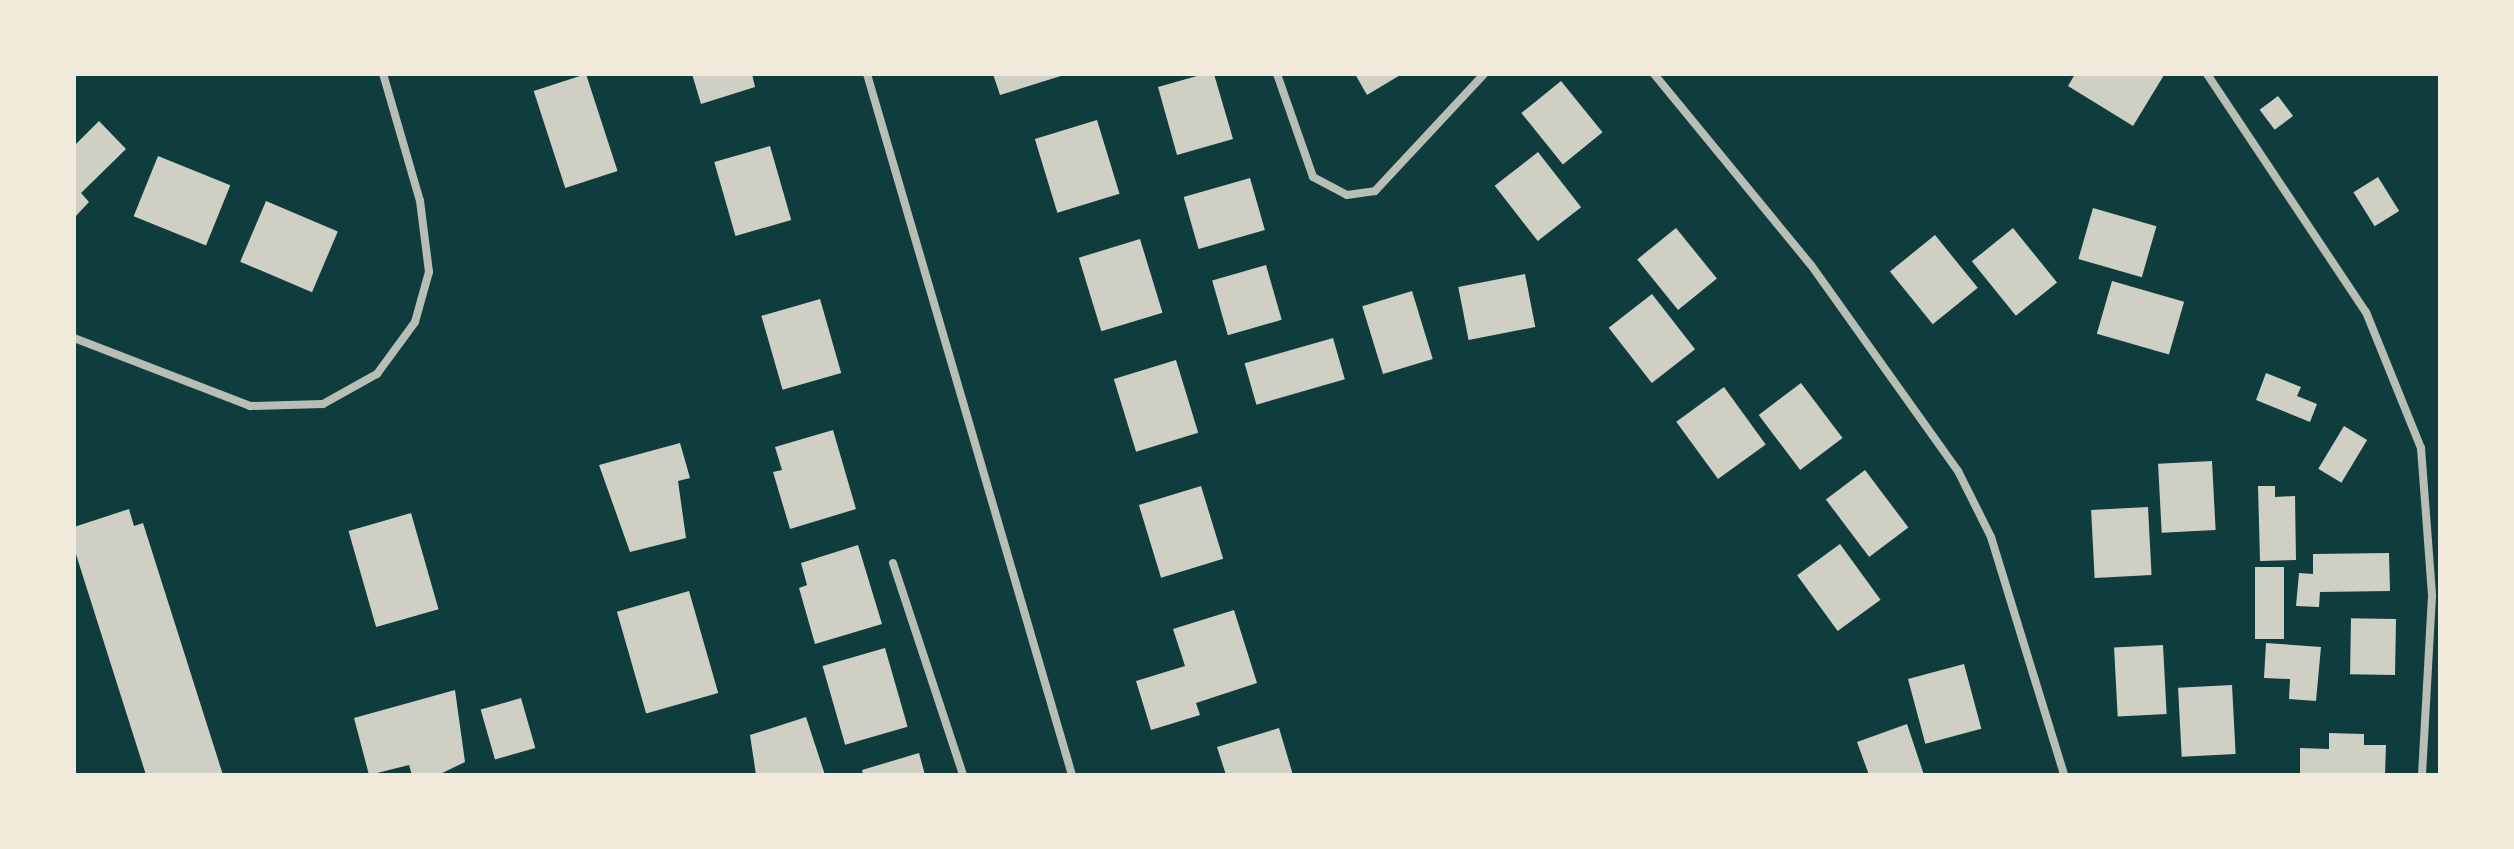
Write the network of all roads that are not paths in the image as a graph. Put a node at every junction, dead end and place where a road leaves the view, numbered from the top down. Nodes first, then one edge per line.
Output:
1 (383, 74) edge
2 (867, 74) edge
3 (1277, 74) edge
4 (1484, 74) edge
5 (1654, 74) edge
6 (2207, 74) edge
7 (74, 338) edge
8 (893, 563) dead end
9 (963, 775) edge
10 (1072, 775) edge
11 (2064, 775) edge
12 (2422, 775) edge

1 - 7 street
2 - 10 street
3 - 4 street
5 - 11 street
6 - 12 street
8 - 9 street

